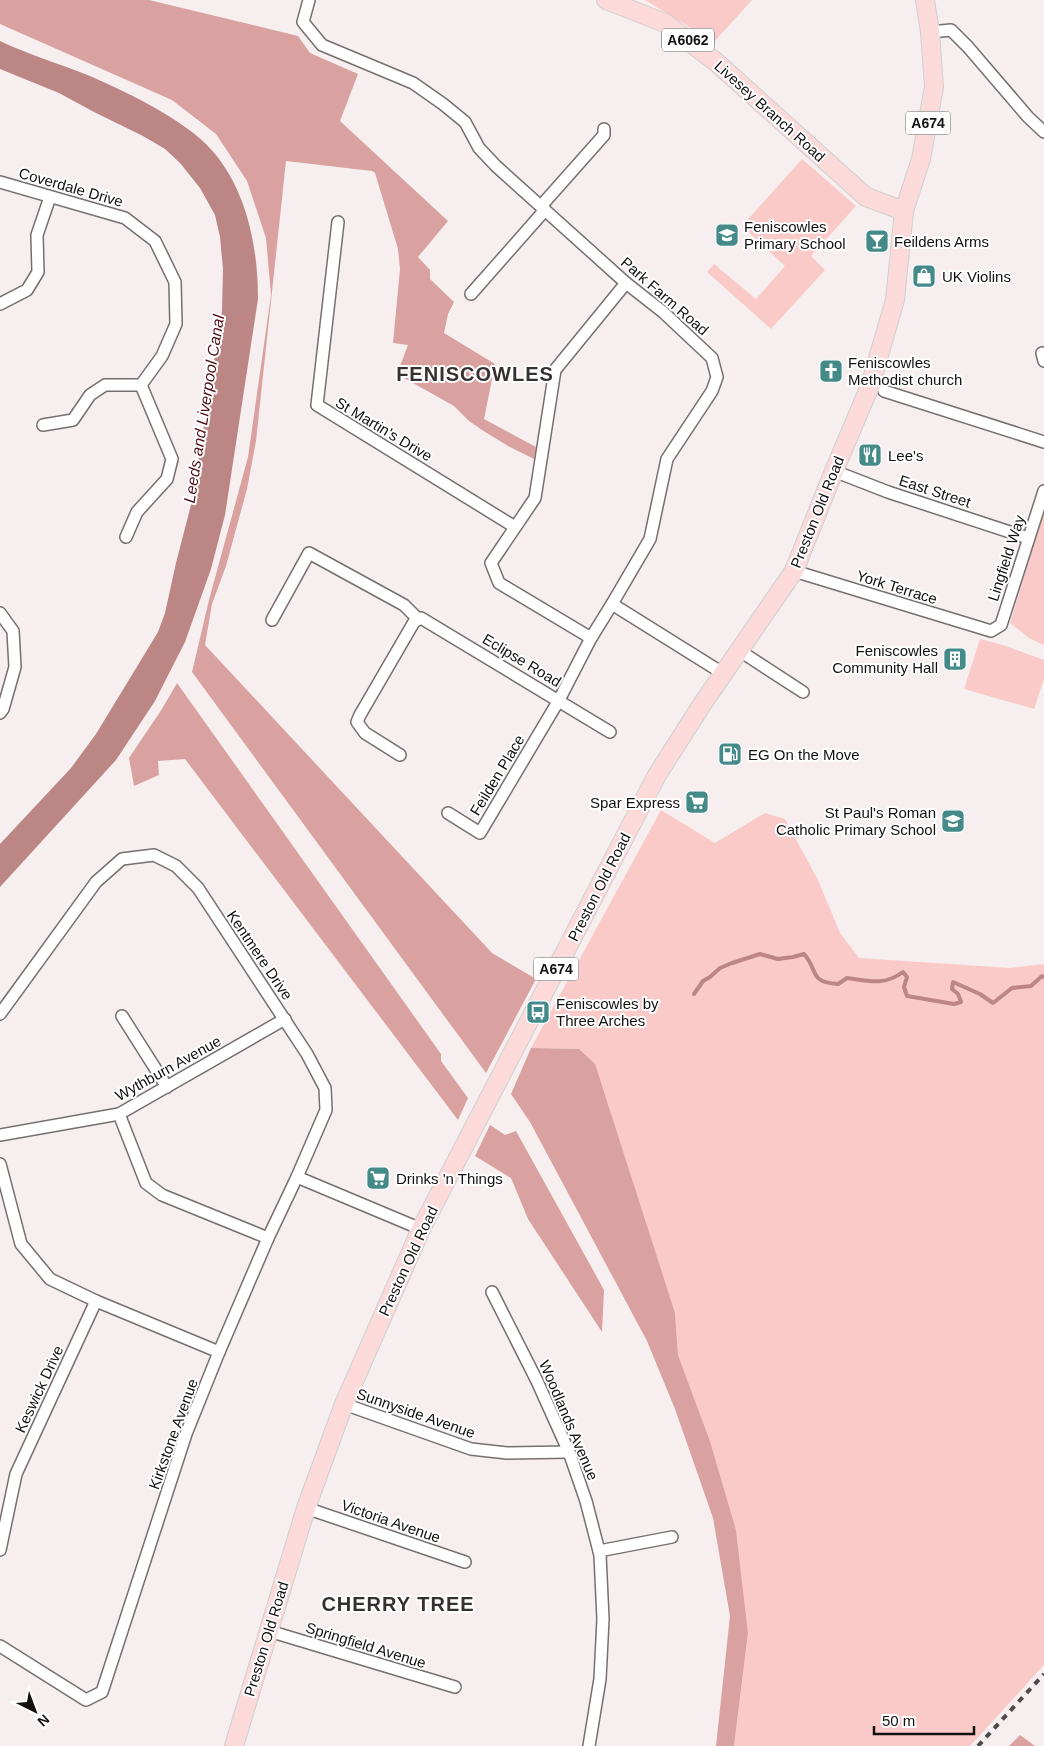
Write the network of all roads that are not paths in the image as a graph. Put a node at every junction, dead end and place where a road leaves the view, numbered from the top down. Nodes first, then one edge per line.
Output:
1 (309, 0) edge
2 (606, 0) edge
3 (925, 0) edge
4 (930, 32) junction
5 (604, 129) dead end
6 (1044, 132) edge
7 (0, 182) edge
8 (50, 197) junction
9 (543, 208) junction
10 (904, 212) junction
11 (338, 222) dead end
12 (626, 282) junction
13 (471, 294) dead end
14 (0, 304) edge
15 (141, 385) junction
16 (884, 391) dead end
17 (43, 425) dead end
18 (1044, 442) edge
19 (834, 471) junction
20 (1044, 491) edge
21 (515, 527) junction
22 (126, 537) dead end
23 (1028, 538) junction
24 (794, 570) junction
25 (612, 604) junction
26 (0, 613) edge
27 (418, 619) junction
28 (272, 620) dead end
29 (991, 631) joint
30 (591, 638) junction
31 (740, 651) junction
32 (724, 674) junction
33 (803, 692) dead end
34 (559, 700) junction
35 (0, 713) edge
36 (610, 732) dead end
37 (400, 755) dead end
38 (448, 813) dead end
39 (0, 1014) edge
40 (122, 1016) dead end
41 (285, 1019) junction
42 (167, 1087) junction
43 (119, 1114) junction
44 (0, 1135) edge
45 (0, 1164) edge
46 (297, 1177) junction
47 (421, 1229) junction
48 (268, 1238) junction
49 (492, 1292) dead end
50 (96, 1301) junction
51 (218, 1352) junction
52 (344, 1404) junction
53 (569, 1452) junction
54 (306, 1508) junction
55 (672, 1537) dead end
56 (0, 1550) edge
57 (599, 1552) junction
58 (466, 1562) dead end
59 (269, 1631) junction
60 (0, 1646) edge
61 (455, 1687) dead end
62 (235, 1746) edge
63 (589, 1746) edge

1 - 9 street, Park Farm Road
2 - 10 main road, Livesey Branch Road / A6062
3 - 4 main road, Preston Old Road / A674
4 - 6 street
4 - 10 main road, Preston Old Road / A674
5 - 9 street
7 - 8 street, Coverdale Drive
8 - 14 street
8 - 15 street, Coverdale Drive
9 - 12 street, Park Farm Road
9 - 13 street
10 - 19 main road, Preston Old Road / A674
11 - 21 street, St Martin's Drive
12 - 21 street
12 - 25 street, Park Farm Road
15 - 17 street
15 - 22 street
16 - 18 street
19 - 23 street, East Street
19 - 24 main road, Preston Old Road / A674
20 - 23 street, Lingfield Way
21 - 30 street
23 - 29 street, Lingfield Way
24 - 29 street, York Terrace
24 - 31 main road, Preston Old Road / A674
25 - 30 street, Park Farm Road
25 - 32 street
26 - 35 street
27 - 28 street, Eclipse Road
27 - 34 street, Eclipse Road
27 - 37 street
30 - 34 street, Park Farm Road
31 - 32 main road, Preston Old Road / A674
31 - 33 street
32 - 47 main road, Preston Old Road / A674
34 - 36 street, Eclipse Road
34 - 38 street, Feilden Place
39 - 41 street, Kentmere Drive
40 - 42 street
41 - 42 street, Wythburn Avenue
41 - 46 street, Kentmere Drive
42 - 43 street, Wythburn Avenue
43 - 44 street, Wythburn Avenue
43 - 48 street
45 - 50 street
46 - 47 street
46 - 48 street, Kirkstone Avenue
47 - 52 main road, Preston Old Road / A674
48 - 51 street, Kirkstone Avenue
49 - 53 street, Woodlands Avenue
50 - 51 street
50 - 56 street, Keswick Drive
51 - 60 street, Kirkstone Avenue
52 - 53 street, Sunnyside Avenue
52 - 54 main road, Preston Old Road / A674
53 - 57 street, Woodlands Avenue
54 - 58 street, Victoria Avenue
54 - 59 main road, Preston Old Road / A674
55 - 57 street
57 - 63 street, Woodlands Avenue
59 - 61 street, Springfield Avenue
59 - 62 main road, Preston Old Road / A674

